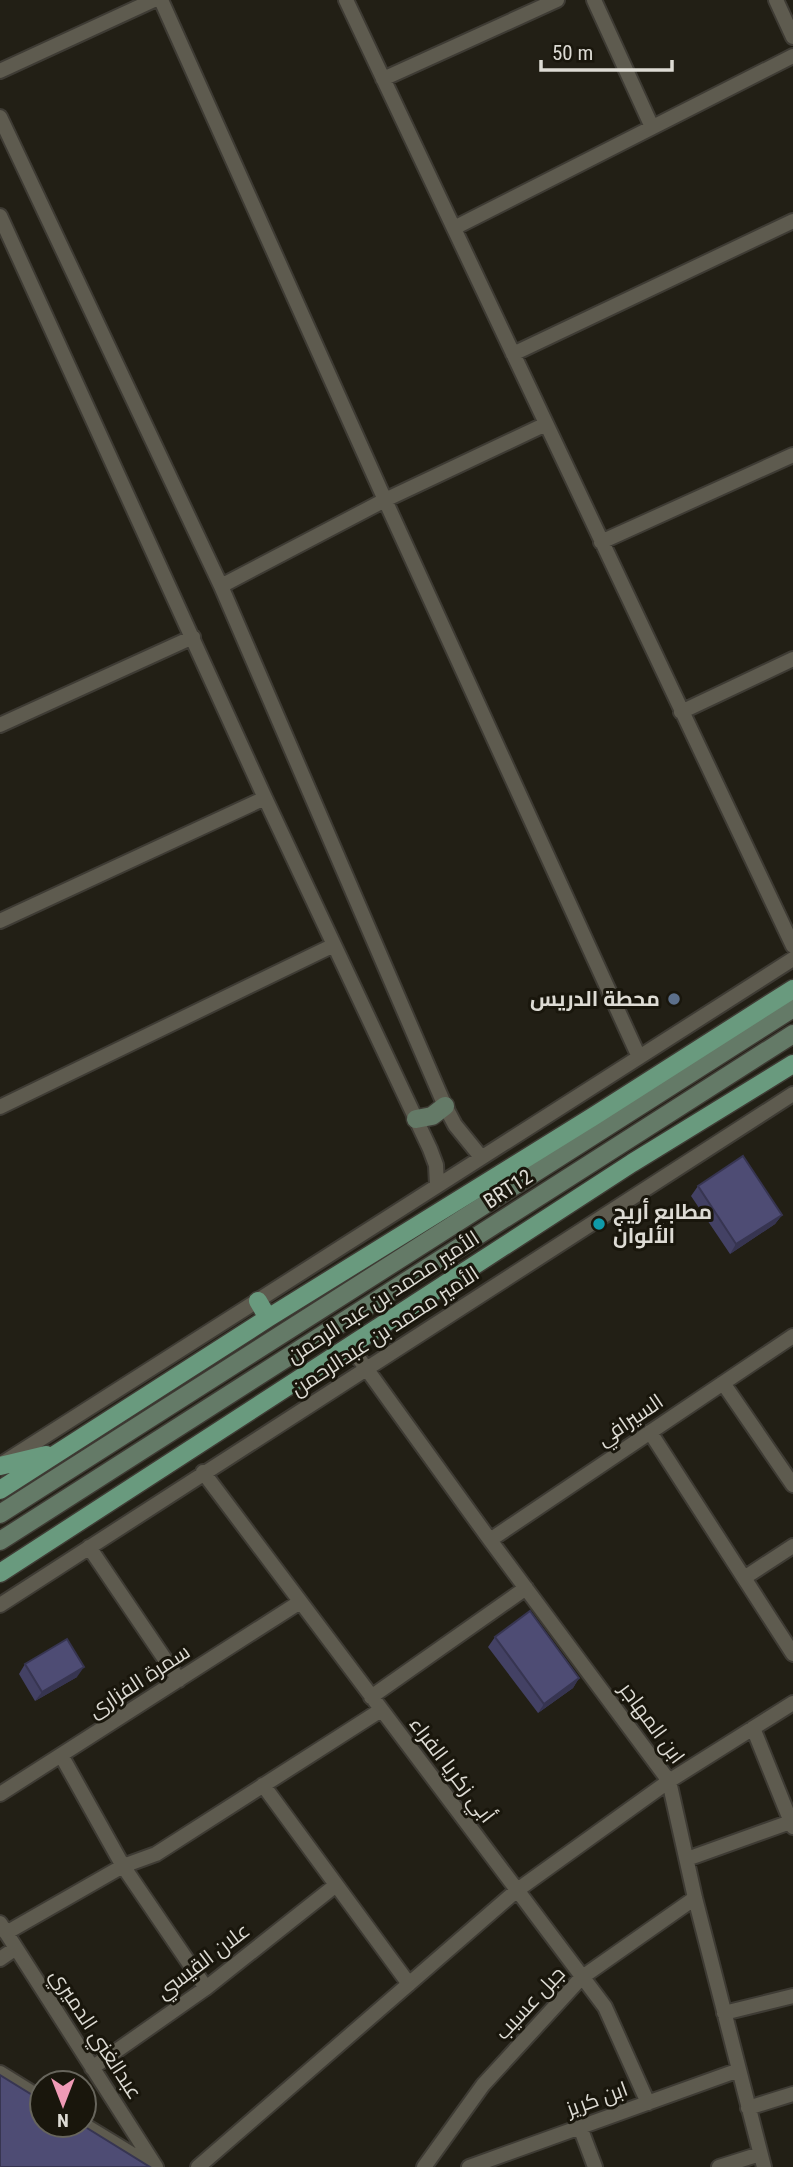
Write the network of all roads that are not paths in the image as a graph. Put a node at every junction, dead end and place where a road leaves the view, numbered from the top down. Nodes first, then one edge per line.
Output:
1 (154, 0) edge
2 (161, 0) edge
3 (346, 0) edge
4 (557, 0) edge
5 (594, 0) edge
6 (776, 0) edge
7 (793, 37) edge
8 (793, 56) edge
9 (0, 71) edge
10 (383, 79) junction
11 (0, 117) edge
12 (652, 127) junction
13 (0, 216) edge
14 (793, 221) edge
15 (454, 228) junction
16 (513, 354) junction
17 (546, 424) junction
18 (793, 456) edge
19 (384, 500) junction
20 (601, 542) junction
21 (221, 586) junction
22 (193, 637) junction
23 (793, 659) edge
24 (681, 712) junction
25 (0, 725) edge
26 (265, 798) junction
27 (0, 921) edge
28 (334, 945) junction
29 (793, 946) edge
30 (793, 960) edge
31 (793, 989) edge
32 (793, 1008) edge
33 (793, 1034) edge
34 (639, 1057) junction
35 (793, 1063) edge
36 (793, 1094) edge
37 (445, 1106) junction
38 (0, 1107) edge
39 (415, 1119) junction
40 (481, 1157) junction
41 (438, 1185) junction
42 (258, 1301) junction
43 (268, 1318) junction
44 (793, 1336) edge
45 (350, 1346) junction
46 (366, 1368) junction
47 (723, 1383) junction
48 (650, 1432) junction
49 (63, 1451) junction
50 (0, 1465) edge
51 (203, 1472) junction
52 (793, 1485) edge
53 (0, 1490) edge
54 (0, 1514) edge
55 (490, 1540) junction
56 (0, 1541) edge
57 (89, 1546) junction
58 (793, 1546) edge
59 (0, 1573) edge
60 (744, 1578) junction
61 (526, 1588) junction
62 (300, 1602) junction
63 (0, 1605) edge
64 (793, 1654) edge
65 (179, 1680) junction
66 (371, 1697) junction
67 (793, 1703) edge
68 (381, 1710) junction
69 (753, 1728) junction
70 (61, 1755) junction
71 (669, 1781) junction
72 (263, 1786) junction
73 (0, 1794) edge
74 (792, 1823) edge
75 (687, 1859) junction
76 (123, 1866) junction
77 (336, 1885) junction
78 (516, 1891) junction
79 (695, 1898) junction
80 (3, 1928) edge
81 (16, 1948) junction
82 (0, 1959) edge
83 (581, 1978) junction
84 (409, 1984) junction
85 (206, 1988) junction
86 (793, 1996) edge
87 (724, 2013) junction
88 (92, 2068) junction
89 (739, 2070) junction
90 (0, 2073) edge
91 (28, 2090) edge
92 (793, 2094) edge
93 (648, 2103) junction
94 (748, 2108) junction
95 (580, 2127) junction
96 (98, 2133) edge
97 (505, 2161) edge
98 (762, 2161) edge
99 (155, 2167) edge
100 (198, 2167) edge
101 (424, 2167) edge
102 (469, 2167) edge
103 (595, 2167) edge
104 (719, 2167) edge

1 - 9 street
2 - 19 street
3 - 10 street
4 - 10 street
5 - 12 street
6 - 7 street
8 - 12 street
10 - 15 street
11 - 21 street
12 - 15 street
13 - 22 street
14 - 16 street
15 - 16 street
16 - 17 street
17 - 19 street
17 - 20 street
18 - 20 street
19 - 21 street
19 - 34 street
20 - 24 street
21 - 37 street
22 - 25 street
22 - 26 street
23 - 24 street
24 - 29 street
26 - 27 street
26 - 28 street
28 - 38 street
28 - 39 street
30 - 34 street
31 - 43 main road, الأمير محمد بن عبد الرحمن
32 - 54 main road, BRT12
33 - 56 main road, BRT12
34 - 40 street
35 - 45 main road, الأمير محمد بن عبد الرحمن
36 - 46 street, الأمير محمد بن عبدالرحمن
37 - 39 main road
37 - 40 street
39 - 41 street
40 - 41 street
41 - 42 street
42 - 43 main road
42 - 50 street
43 - 49 main road, الأمير محمد بن عبد الرحمن
44 - 47 street, السيرافي
45 - 46 street, ابن المهاجر
45 - 59 main road, الأمير محمد بن عبد الرحمن
46 - 51 street, الأمير محمد بن عبدالرحمن
46 - 55 street, ابن المهاجر
47 - 48 street, السيرافي
47 - 52 street
48 - 55 street, السيرافي
48 - 60 street
49 - 50 main road
49 - 53 main road, الأمير محمد بن عبد الرحمن
51 - 57 street, الأمير محمد بن عبدالرحمن
51 - 62 street, أبي زكريا الفراء
55 - 61 street, ابن المهاجر
57 - 63 street, الأمير محمد بن عبدالرحمن
57 - 65 street
58 - 60 street
60 - 64 street
61 - 66 street
61 - 71 street, ابن المهاجر
62 - 65 street, سمرة الفزارى
62 - 66 street, أبي زكريا الفراء
65 - 70 street, سمرة الفزارى
66 - 68 street, أبي زكريا الفراء
67 - 69 street
68 - 72 street
68 - 78 street, أبي زكريا الفراء
69 - 71 street
69 - 74 street
70 - 73 street, سمرة الفزارى
70 - 76 street
71 - 75 street, ابن المهاجر
71 - 78 street
72 - 76 street
72 - 77 street
74 - 75 street
75 - 79 street, ابن المهاجر
76 - 80 street
76 - 85 street
77 - 84 street
77 - 85 street, علان القيسي
78 - 83 street, أبي زكريا الفراء
78 - 84 street
79 - 83 street, جبل عسيب
79 - 87 street, ابن المهاجر
80 - 81 street, عبدالغني الدميري
81 - 82 street
81 - 88 street, عبدالغني الدميري
83 - 93 street, أبي زكريا الفراء
83 - 101 street, جبل عسيب
84 - 100 street
85 - 88 street, علان القيسي
86 - 87 street
87 - 89 street, ابن المهاجر
88 - 99 street, عبدالغني الدميري
89 - 93 street, ابن كريز
89 - 94 street, ابن المهاجر
90 - 91 street
92 - 94 street
93 - 95 street, ابن كريز
94 - 98 street, ابن المهاجر
95 - 97 street, ابن كريز
95 - 103 street
96 - 99 street, عبدالغني الدميري
97 - 102 street, ابن كريز
98 - 104 street

